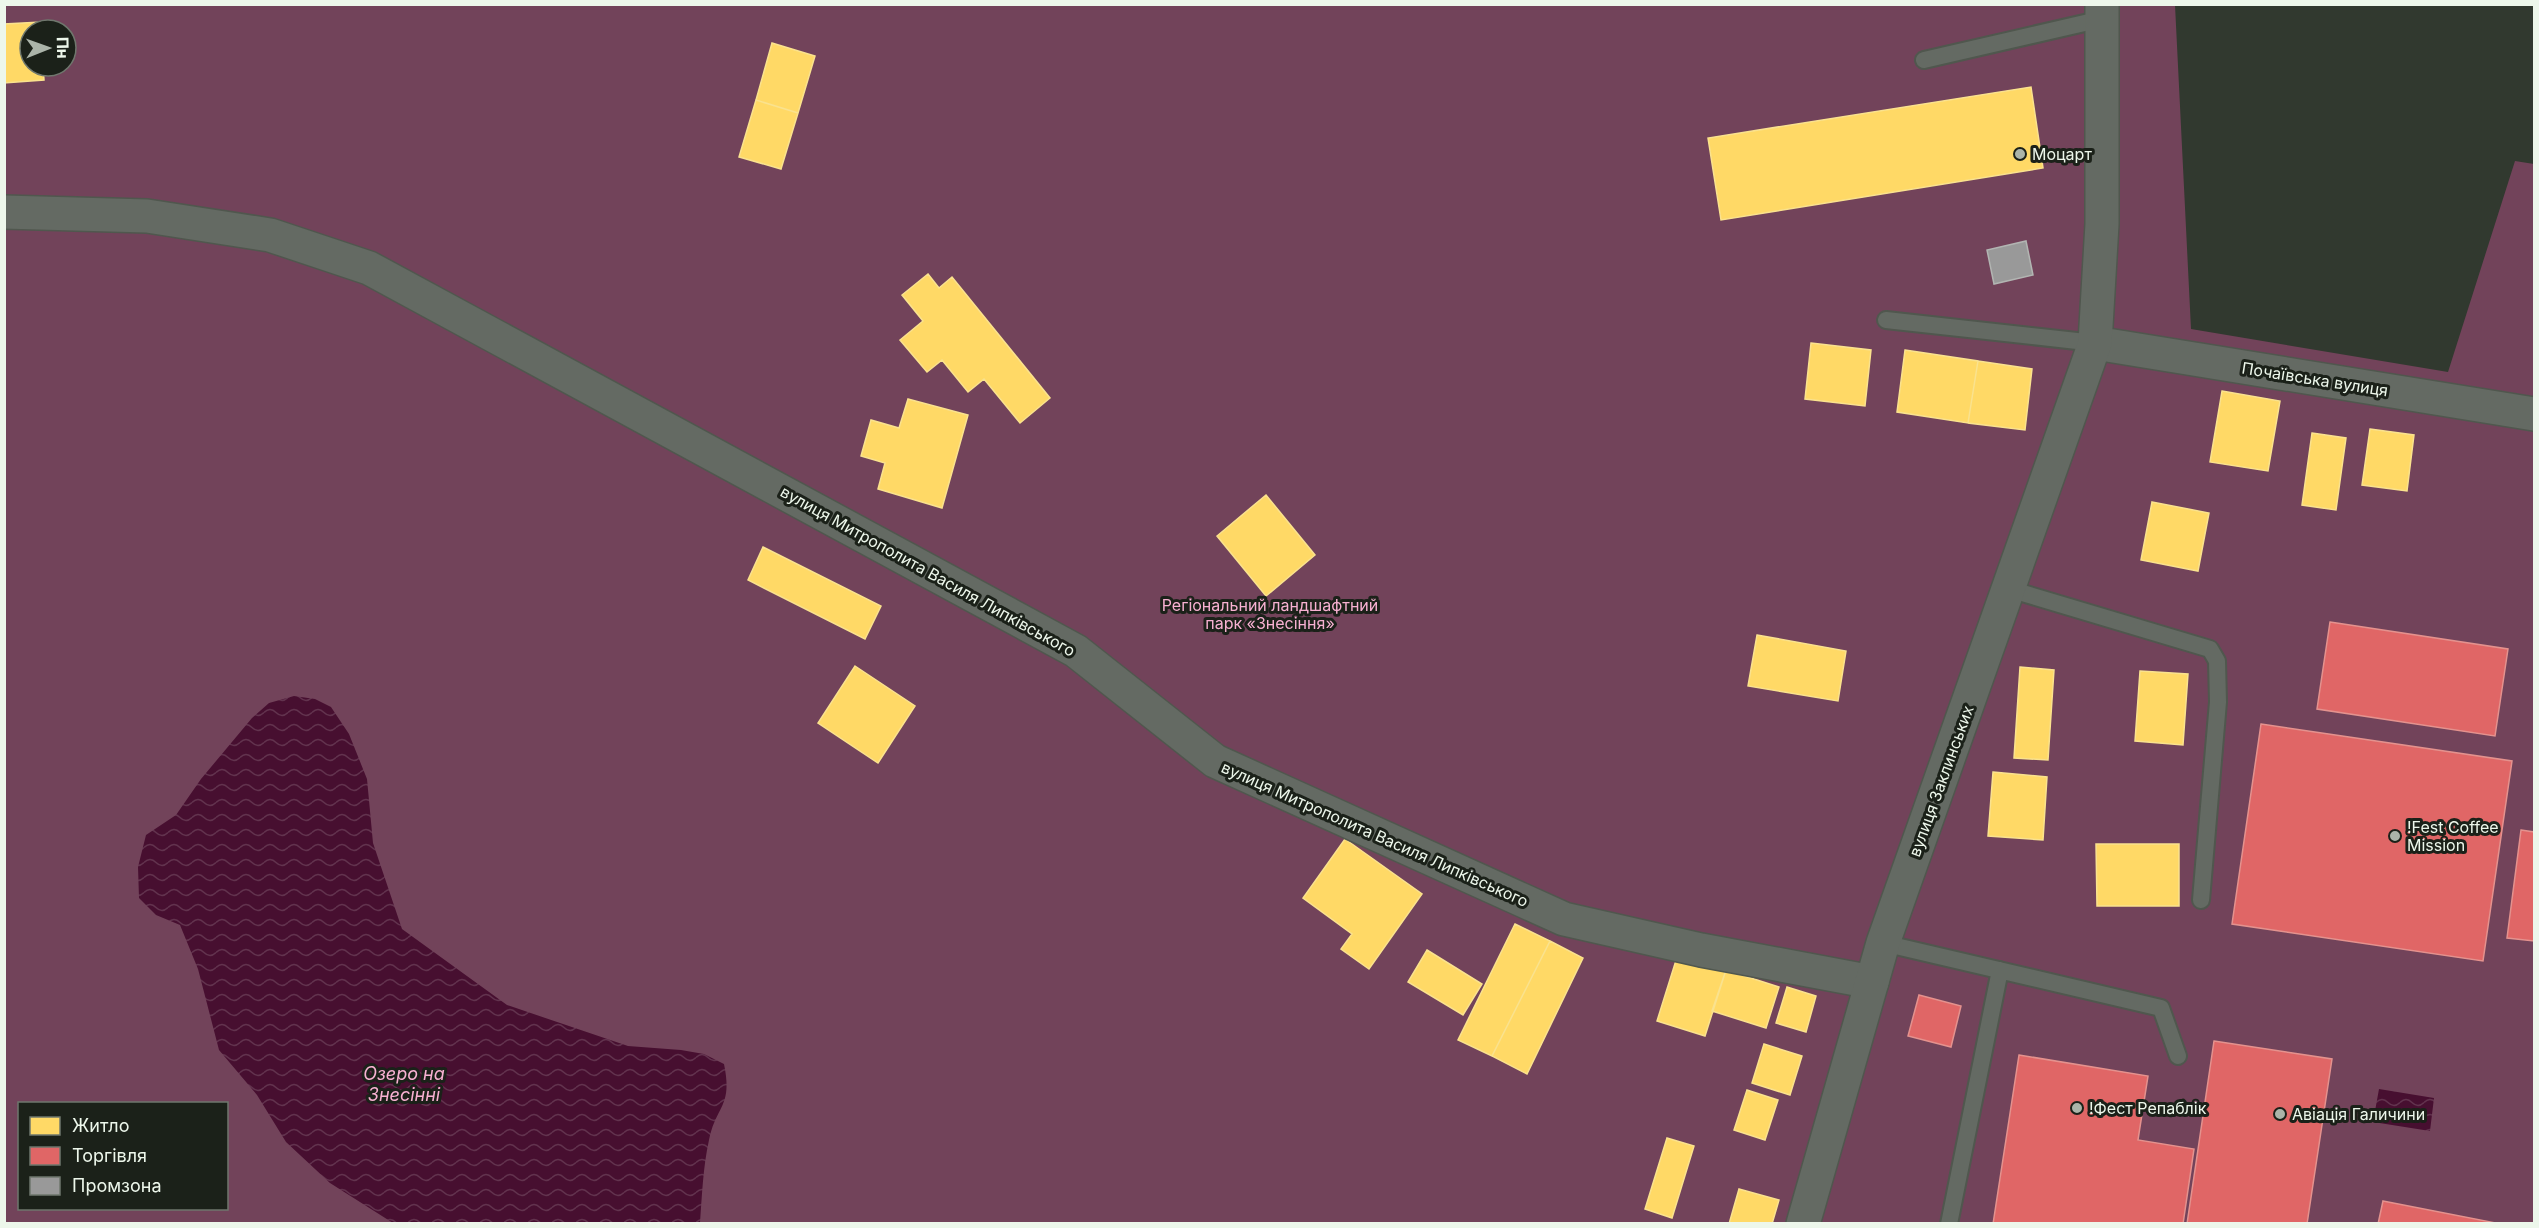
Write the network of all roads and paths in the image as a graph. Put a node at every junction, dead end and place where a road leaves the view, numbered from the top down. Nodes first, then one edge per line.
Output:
1 (2102, 12) edge
2 (1924, 60) dead end
3 (4, 212) edge
4 (1886, 320) dead end
5 (2095, 343) junction
6 (2535, 414) edge
7 (2009, 589) junction
8 (2201, 900) dead end
9 (1883, 943) junction
10 (2000, 970) junction
11 (1872, 982) junction
12 (2178, 1056) dead end
13 (1803, 1224) edge
14 (1949, 1224) edge

1 - 2 lane
1 - 5 street, вулиця Заклинських
3 - 11 street, вулиця Митрополита Василя Липківського
4 - 5 lane
5 - 6 street, Почаївська вулиця
5 - 7 street, вулиця Заклинських
7 - 8 lane
7 - 9 street, вулиця Заклинських
9 - 10 lane
9 - 11 street, вулиця Заклинських
10 - 12 lane
10 - 14 lane
11 - 13 street, вулиця Заклинських

